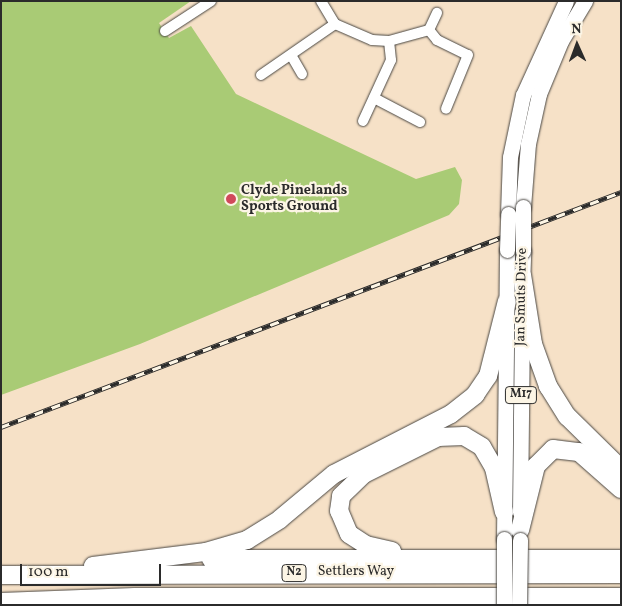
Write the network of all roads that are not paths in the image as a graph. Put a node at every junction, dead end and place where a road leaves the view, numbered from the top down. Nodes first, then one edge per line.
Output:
1 (211, 1) edge
2 (321, 1) edge
3 (566, 1) edge
4 (585, 1) edge
5 (437, 13) dead end
6 (335, 24) junction
7 (429, 30) junction
8 (165, 31) dead end
9 (389, 41) junction
10 (291, 56) junction
11 (302, 74) dead end
12 (261, 75) dead end
13 (374, 98) junction
14 (446, 109) dead end
15 (363, 121) dead end
16 (420, 122) dead end
17 (522, 275) junction
18 (507, 301) junction
19 (621, 469) edge
20 (621, 489) edge
21 (504, 512) junction
22 (520, 535) junction
23 (621, 554) edge
24 (451, 558) junction
25 (163, 559) junction
26 (600, 559) junction
27 (621, 559) edge
28 (28, 574) junction
29 (621, 574) edge
30 (1, 576) edge
31 (621, 597) edge
32 (34, 601) junction
33 (1, 602) edge
34 (60, 605) edge
35 (504, 605) edge
36 (519, 605) edge

1 - 8 street
2 - 6 street
3 - 18 main road, Jan Smuts Drive / M17, bridge
4 - 17 main road, Jan Smuts Drive / M17, bridge
5 - 7 street
6 - 9 street
6 - 10 street
7 - 9 street
7 - 14 street
9 - 13 street
10 - 11 street
10 - 12 street
13 - 15 street
13 - 16 street
17 - 19 highway
17 - 22 main road, Jan Smuts Drive / M17
18 - 21 main road, Jan Smuts Drive / M17
18 - 25 highway
20 - 22 highway
21 - 24 highway
21 - 35 main road, Jan Smuts Drive / M17, bridge
22 - 36 main road, Jan Smuts Drive / M17, bridge
23 - 26 highway
24 - 25 highway
24 - 26 highway
25 - 28 highway
26 - 27 highway
28 - 29 highway, Settlers Way / N2
28 - 30 highway, Settlers Way / N2
31 - 32 highway, Settlers Way / N2
32 - 33 highway, Settlers Way / N2
32 - 34 highway

